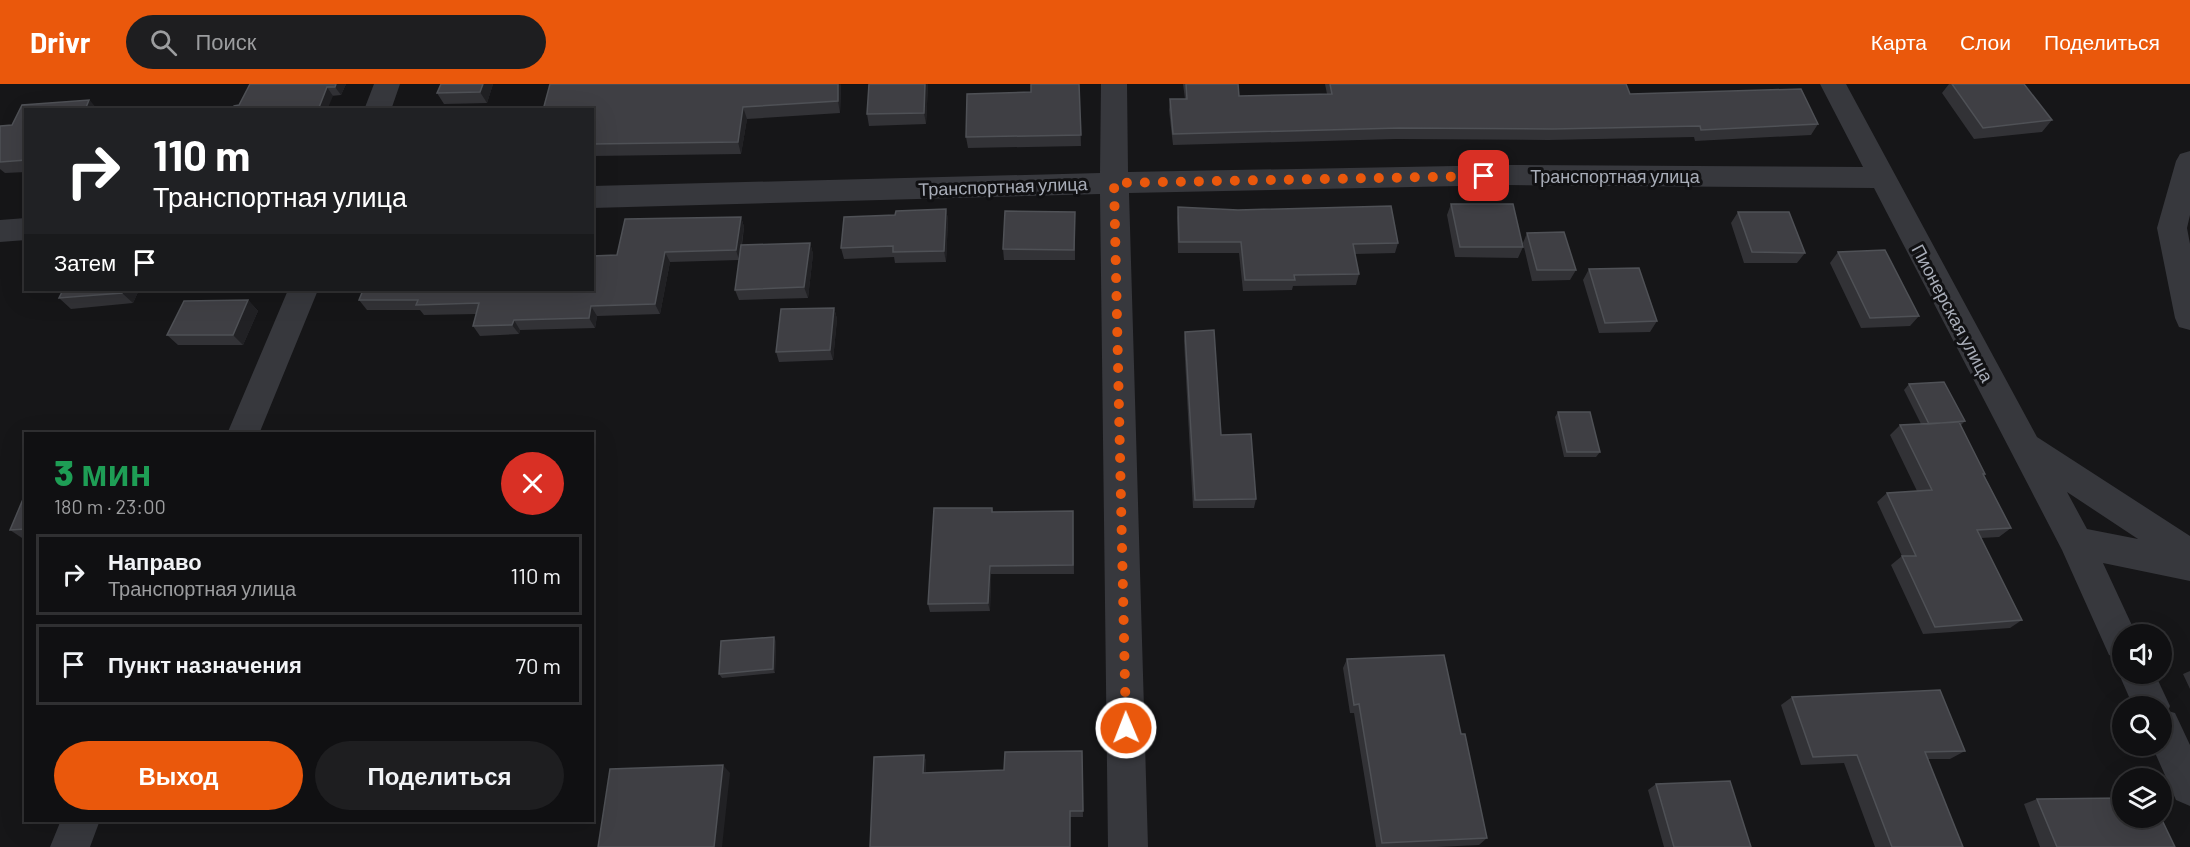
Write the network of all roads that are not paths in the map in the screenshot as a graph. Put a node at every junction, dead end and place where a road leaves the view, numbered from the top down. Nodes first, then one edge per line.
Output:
1 (387, 84) edge
2 (1114, 84) edge
3 (1833, 84) edge
4 (378, 108) edge
5 (2190, 160) edge
6 (1881, 178) junction
7 (1114, 183) junction
8 (594, 197) edge
9 (24, 229) edge
10 (0, 231) edge
11 (303, 291) edge
12 (2190, 318) edge
13 (244, 432) edge
14 (2024, 445) junction
15 (2076, 542) junction
16 (2190, 555) edge
17 (2190, 565) edge
18 (2113, 624) edge
19 (2172, 748) edge
20 (2190, 787) edge
21 (80, 822) edge
22 (70, 847) edge
23 (1128, 847) edge

1 - 4 street
2 - 7 street
3 - 6 street, Пионерская улица
5 - 12 street
6 - 7 street, Транспортная улица
6 - 14 street, Пионерская улица
7 - 8 street, Транспортная улица
7 - 23 street
9 - 10 street
11 - 13 street
14 - 15 street, Пионерская улица
14 - 16 street
15 - 17 street
15 - 18 street, Пионерская улица
19 - 20 street
21 - 22 street

